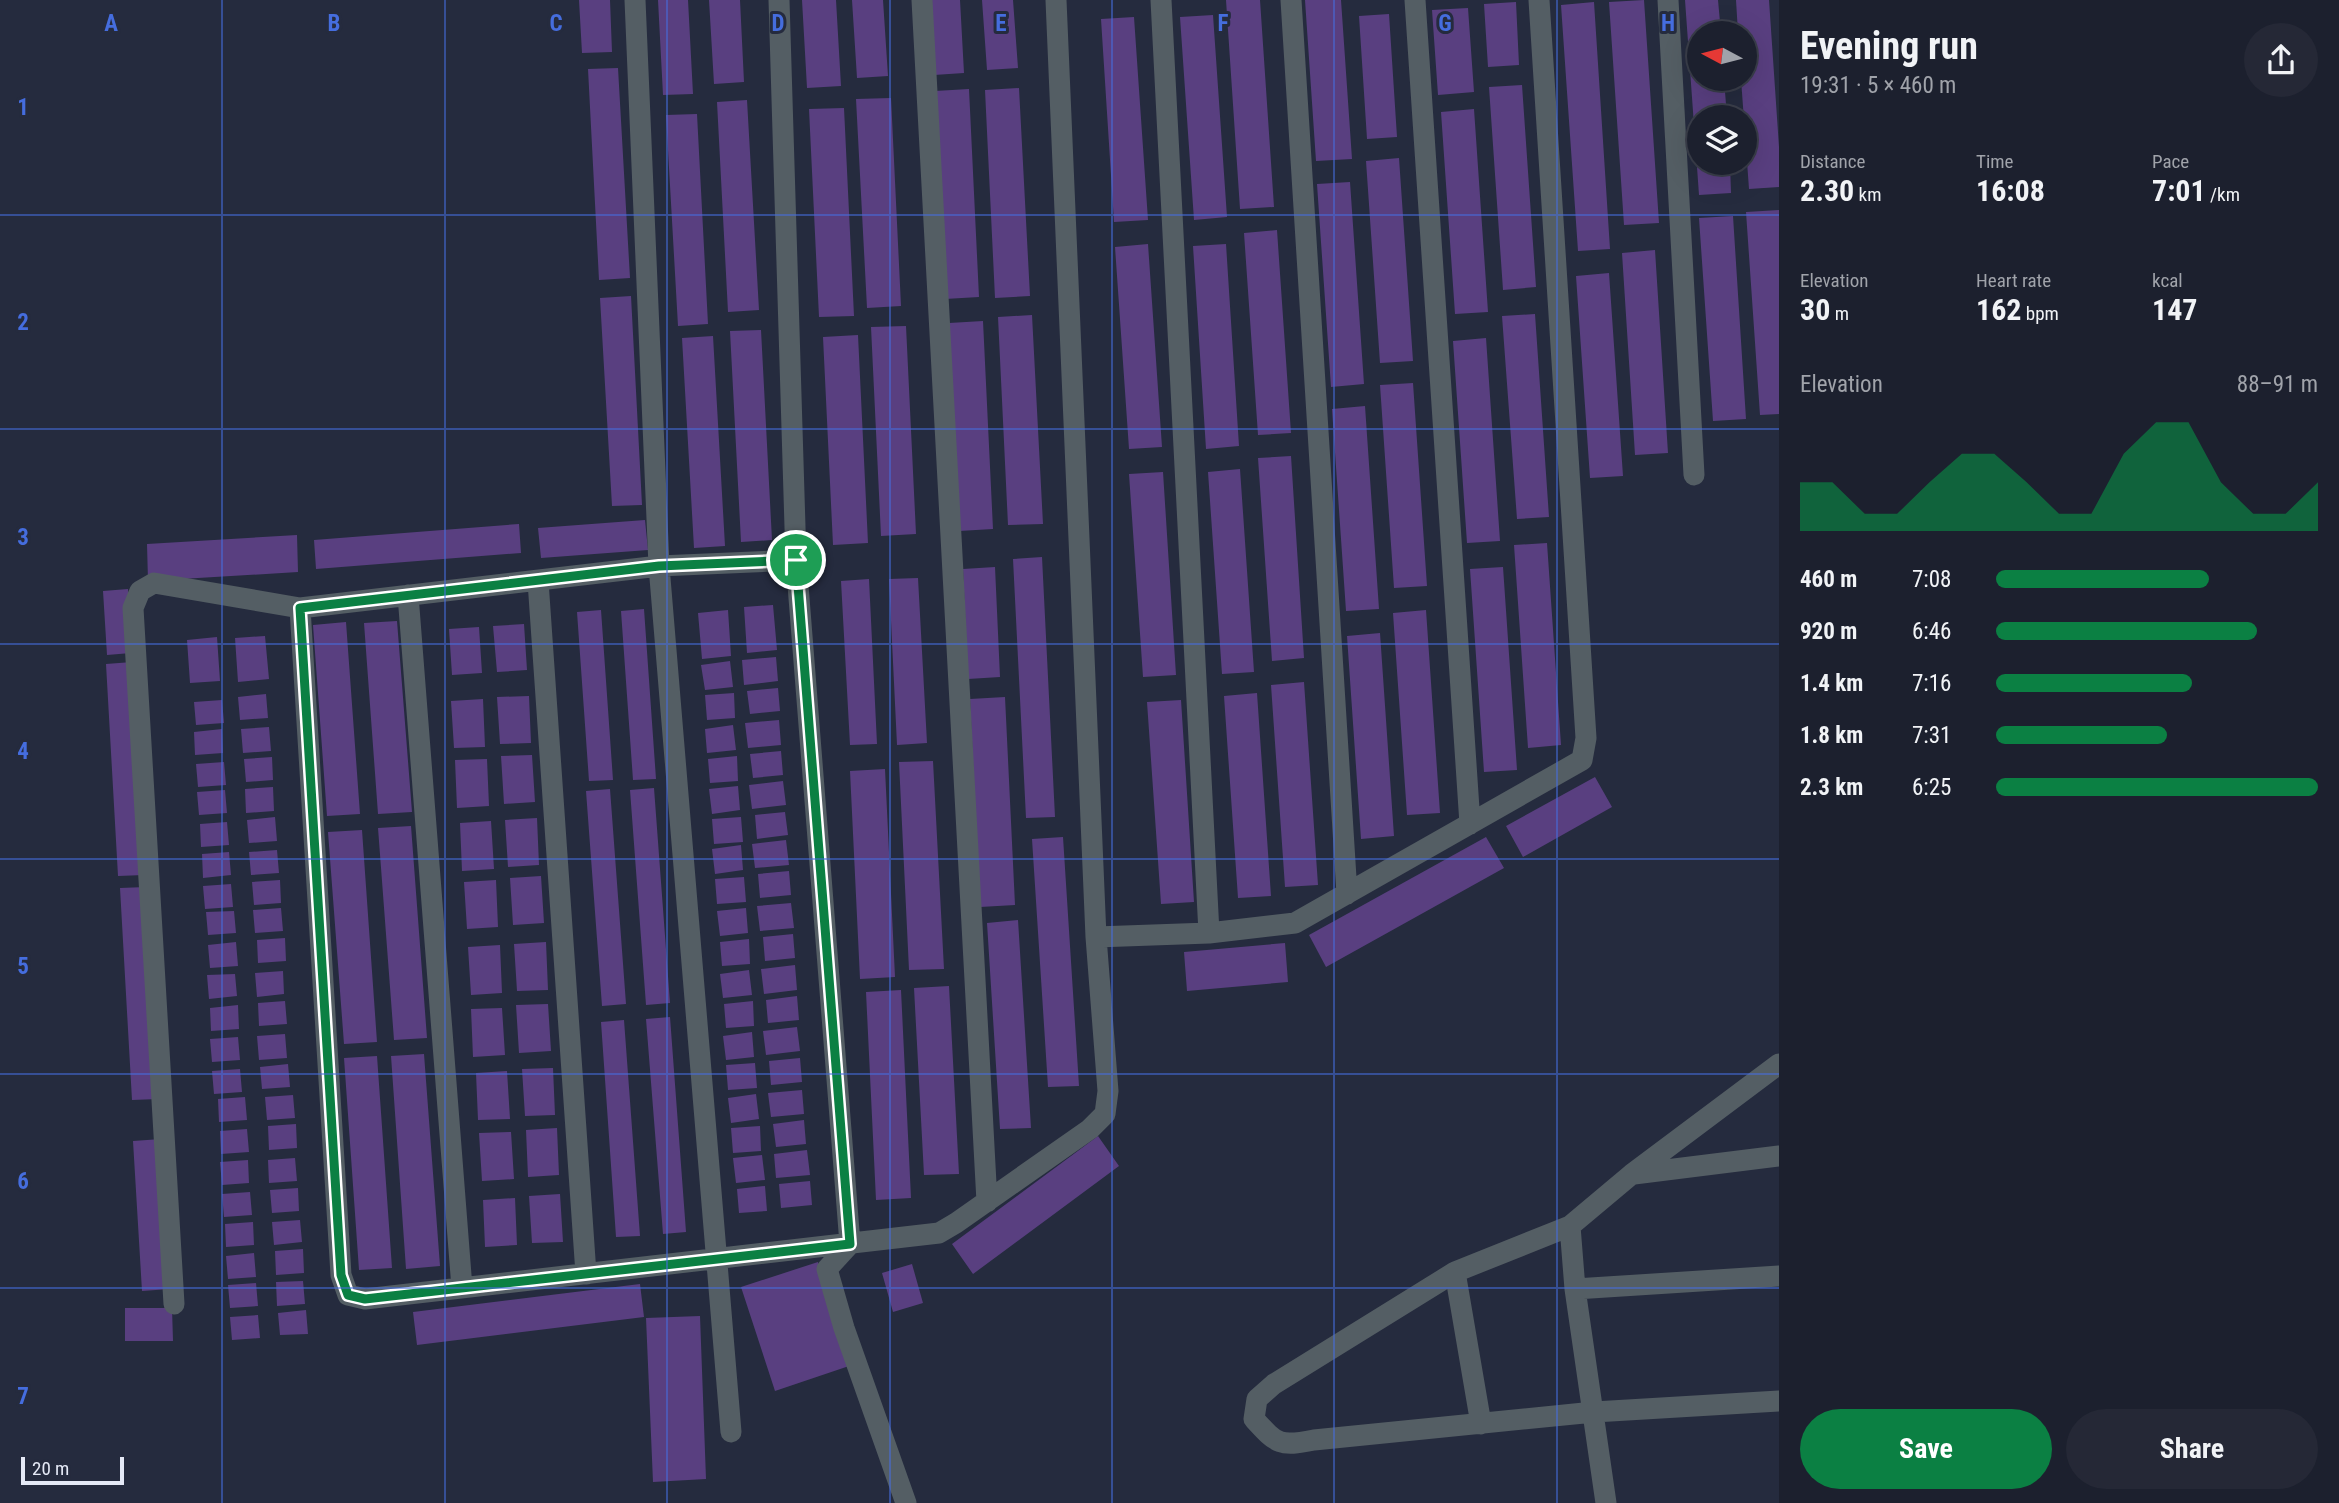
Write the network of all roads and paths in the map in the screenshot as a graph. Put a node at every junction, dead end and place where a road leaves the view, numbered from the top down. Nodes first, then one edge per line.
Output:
1 (635, 0) edge
2 (779, 0) edge
3 (922, 0) edge
4 (1056, 0) edge
5 (1161, 0) edge
6 (1291, 0) edge
7 (1415, 0) edge
8 (1539, 0) edge
9 (1668, 0) edge
10 (1694, 475) dead end
11 (796, 560) junction
12 (659, 566) junction
13 (538, 580) junction
14 (408, 596) junction
15 (300, 608) junction
16 (1470, 824) junction
17 (1347, 894) junction
18 (1209, 933) junction
19 (1096, 937) junction
20 (1779, 1064) edge
21 (1779, 1156) edge
22 (1632, 1174) junction
23 (987, 1202) junction
24 (1570, 1226) junction
25 (850, 1244) junction
26 (716, 1259) junction
27 (1455, 1272) junction
28 (586, 1274) junction
29 (1779, 1276) edge
30 (462, 1289) junction
31 (1575, 1289) junction
32 (174, 1304) dead end
33 (1779, 1401) edge
34 (1594, 1412) junction
35 (1481, 1424) junction
36 (731, 1432) dead end
37 (906, 1503) edge
38 (1606, 1503) edge

1 - 12 street
2 - 11 street
3 - 23 street
4 - 19 street
5 - 18 street
6 - 17 street
7 - 16 street
8 - 16 street
9 - 10 street
11 - 12 street
11 - 25 street
12 - 13 street
12 - 26 street
13 - 14 street
13 - 28 street
14 - 15 street
14 - 30 street
15 - 30 street
15 - 32 street
16 - 17 street
17 - 18 street
18 - 19 street
19 - 23 street
20 - 22 street
21 - 22 street
22 - 24 street
23 - 25 street
24 - 27 street
24 - 31 street
25 - 26 street
25 - 37 street
26 - 28 street
26 - 36 street
27 - 35 street
27 - 35 street
28 - 30 street
29 - 31 street
31 - 34 street
33 - 34 street
34 - 35 street
34 - 38 street

